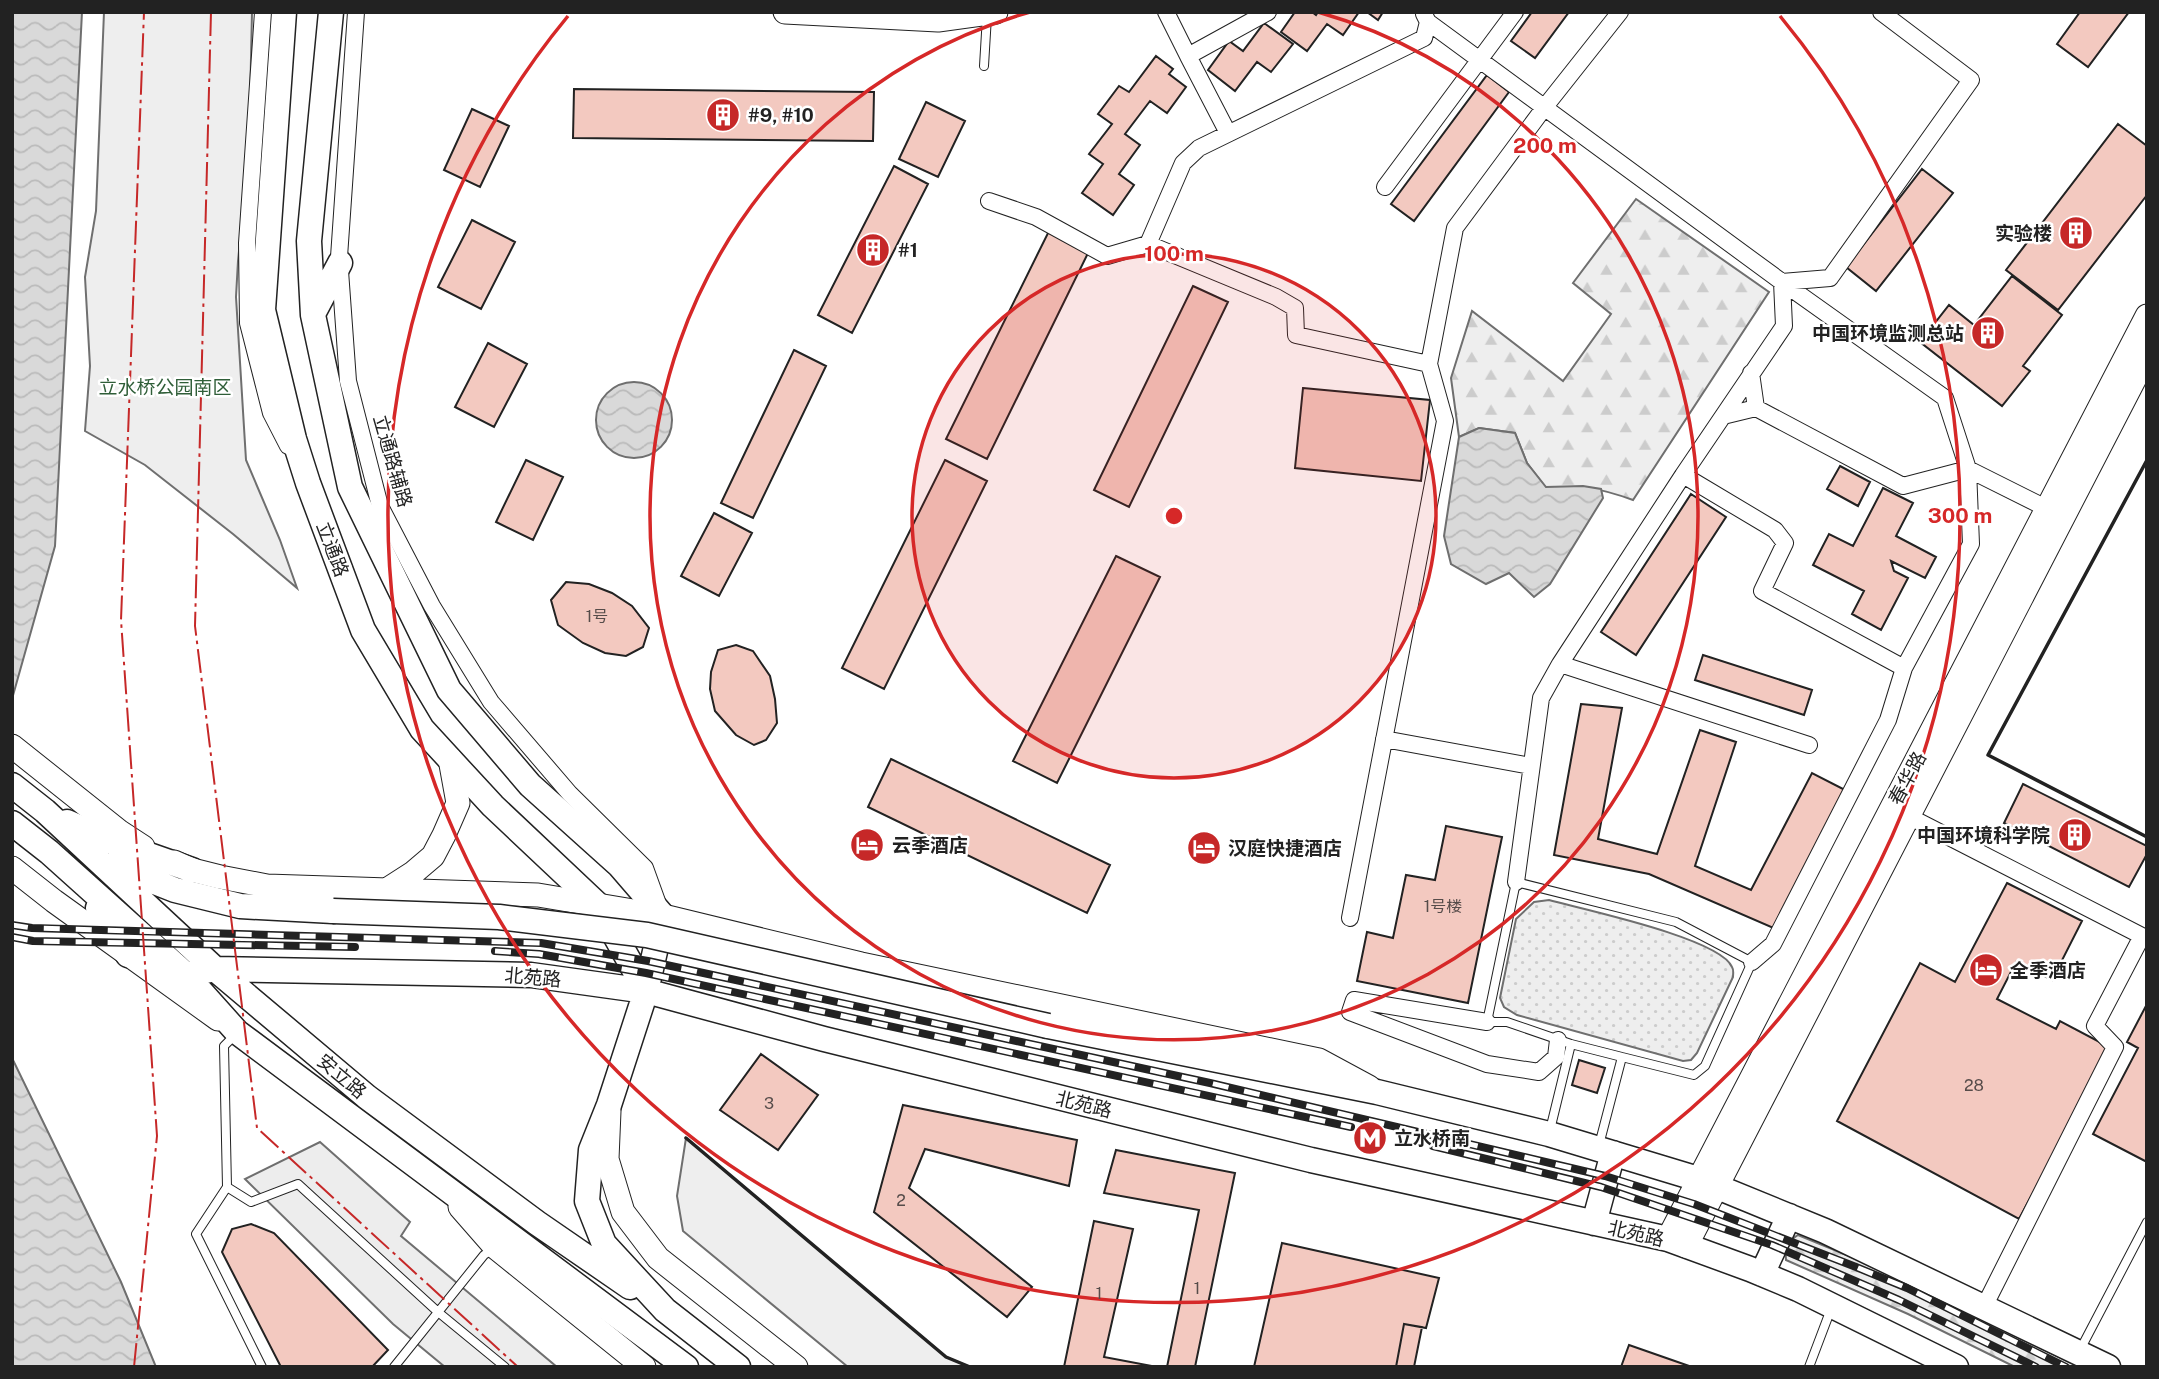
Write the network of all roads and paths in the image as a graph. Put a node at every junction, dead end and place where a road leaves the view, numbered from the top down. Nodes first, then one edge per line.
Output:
1 (263, 12) edge
2 (284, 12) edge
3 (331, 12) edge
4 (356, 12) edge
5 (785, 12) edge
6 (1166, 12) edge
7 (1268, 12) edge
8 (1515, 12) edge
9 (1620, 12) edge
10 (1881, 12) edge
11 (992, 13) edge
12 (1425, 17) edge
13 (1188, 56) junction
14 (1479, 60) junction
15 (984, 66) dead end
16 (1544, 108) junction
17 (1228, 133) junction
18 (1385, 187) dead end
19 (989, 201) dead end
20 (1148, 244) junction
21 (340, 263) junction
22 (1782, 282) junction
23 (313, 314) junction
24 (2147, 316) edge
25 (2147, 355) edge
26 (1429, 364) junction
27 (1751, 373) junction
28 (1756, 408) junction
29 (1723, 416) junction
30 (1968, 468) junction
31 (1683, 475) junction
32 (308, 483) junction
33 (2056, 513) junction
34 (1560, 664) junction
35 (1903, 668) junction
36 (1384, 739) junction
37 (1808, 745) dead end
38 (12, 746) edge
39 (450, 759) junction
40 (1531, 766) junction
41 (12, 785) edge
42 (45, 811) junction
43 (1908, 816) junction
44 (12, 823) edge
45 (95, 858) junction
46 (12, 868) edge
47 (192, 870) junction
48 (81, 881) junction
49 (1516, 882) junction
50 (385, 891) junction
51 (598, 905) junction
52 (663, 916) junction
53 (1350, 918) dead end
54 (2145, 932) edge
55 (128, 955) junction
56 (1752, 962) junction
57 (215, 969) junction
58 (186, 975) junction
59 (646, 991) junction
60 (1487, 1022) junction
61 (237, 1032) junction
62 (1564, 1042) junction
63 (1622, 1058) junction
64 (1377, 1091) junction
65 (609, 1105) junction
66 (1549, 1134) junction
67 (1605, 1150) junction
68 (434, 1178) junction
69 (1707, 1183) junction
70 (227, 1187) junction
71 (1789, 1216) junction
72 (2147, 1222) edge
73 (1594, 1223) junction
74 (1677, 1242) junction
75 (495, 1247) junction
76 (1762, 1274) junction
77 (1832, 1306) junction
78 (1984, 1307) junction
79 (665, 1310) junction
80 (438, 1312) junction
81 (2079, 1353) junction
82 (262, 1367) edge
83 (394, 1367) edge
84 (505, 1367) edge
85 (644, 1367) edge
86 (686, 1367) edge
87 (738, 1367) edge
88 (796, 1367) edge
89 (1809, 1367) edge
90 (1956, 1367) edge
91 (2108, 1367) edge

1 - 32 street
2 - 32 main road, 立通路
3 - 23 main road, 立通路
4 - 21 street, 立通路辅路
5 - 11 street
6 - 13 street
7 - 13 street
8 - 14 street
9 - 16 street
10 - 22 street
11 - 15 lane
12 - 14 street
12 - 17 street
13 - 17 street
14 - 16 street
14 - 18 street
16 - 22 street
16 - 26 street
17 - 20 street
19 - 20 street
20 - 26 street
21 - 23 main road
21 - 52 street, 立通路辅路
22 - 27 street
22 - 30 street
23 - 52 main road, 立通路
24 - 33 street, 春华路
25 - 33 street, 春华路
26 - 36 street
27 - 28 street
27 - 29 street
28 - 29 street
28 - 30 street
29 - 31 street
30 - 33 street
30 - 35 street
31 - 34 street
31 - 35 street
32 - 39 main road, 立通路
33 - 43 street, 春华路
33 - 69 street, 春华路
34 - 37 street
34 - 40 street
35 - 56 street
36 - 40 street
36 - 53 street
38 - 47 street
39 - 50 street
39 - 51 main road, 立通路
40 - 49 street
41 - 42 main road
42 - 45 main road, 安立路
42 - 47 main road
43 - 54 street
43 - 69 street, 春华路
44 - 48 main road, 安立路
45 - 57 main road, 安立路
45 - 64 main road, bridge
46 - 55 street, 安立路
47 - 50 street
48 - 55 main road
48 - 58 main road, 安立路
49 - 56 lane
49 - 60 lane
50 - 51 street
51 - 52 street
51 - 59 main road, 立通路
52 - 59 main road, 安立路
52 - 64 street
54 - 78 street
55 - 61 street, 安立路
56 - 63 lane
57 - 58 main road, 北苑路
57 - 59 main road, 北苑路
57 - 79 main road, 安立路
58 - 61 main road, 安立路
59 - 65 main road, 安立路
59 - 73 main road, 北苑路
60 - 62 lane
60 - 62 street
61 - 68 main road, 安立路
61 - 70 lane
62 - 63 lane
62 - 66 lane
63 - 67 lane
64 - 66 main road
65 - 79 main road, 安立路
65 - 88 street, 安立路
66 - 67 main road
67 - 69 main road
67 - 73 main road
68 - 75 street, 安立路
68 - 86 main road, 安立路
69 - 71 main road
69 - 74 street, 春华路
70 - 80 lane
70 - 82 lane
71 - 76 main road
71 - 78 main road
72 - 81 lane
73 - 74 main road, 北苑路
74 - 76 main road, 北苑路
75 - 80 lane
75 - 85 street, 安立路
76 - 77 main road, 北苑路
77 - 89 lane
77 - 90 main road, 北苑路
78 - 81 main road
79 - 87 main road, 安立路
80 - 83 lane
80 - 84 lane
81 - 91 main road

